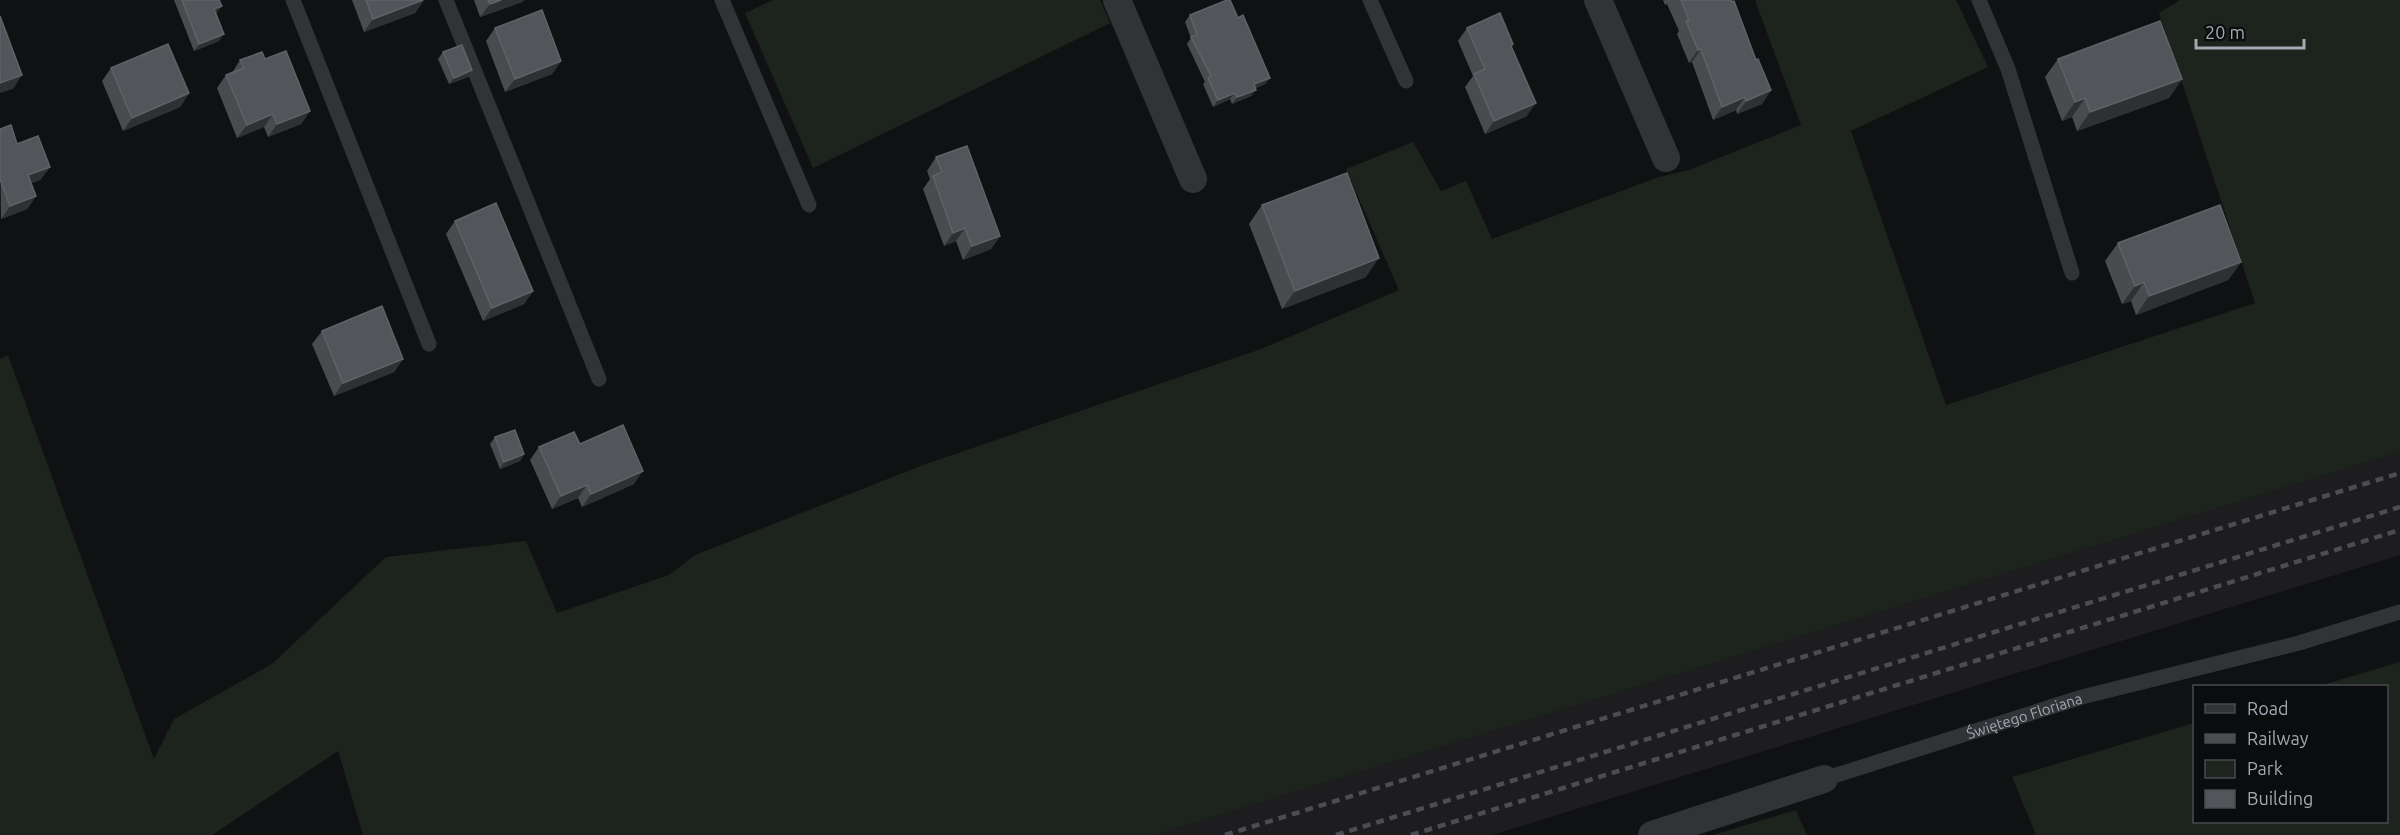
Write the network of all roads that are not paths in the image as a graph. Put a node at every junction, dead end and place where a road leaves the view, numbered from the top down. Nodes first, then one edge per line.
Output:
1 (293, 0) edge
2 (446, 0) edge
3 (722, 0) edge
4 (1117, 0) edge
5 (1370, 0) edge
6 (1598, 0) edge
7 (1979, 0) edge
8 (1406, 81) dead end
9 (1666, 158) dead end
10 (1193, 179) dead end
11 (809, 205) dead end
12 (2072, 273) dead end
13 (429, 344) dead end
14 (599, 379) dead end
15 (2400, 612) edge
16 (1824, 778) joint
17 (1652, 835) edge

1 - 13 lane
2 - 14 lane
3 - 11 lane
4 - 10 street
5 - 8 lane
6 - 9 street
7 - 12 lane
15 - 16 lane, Świętego Floriana
16 - 17 street, Świętego Floriana

